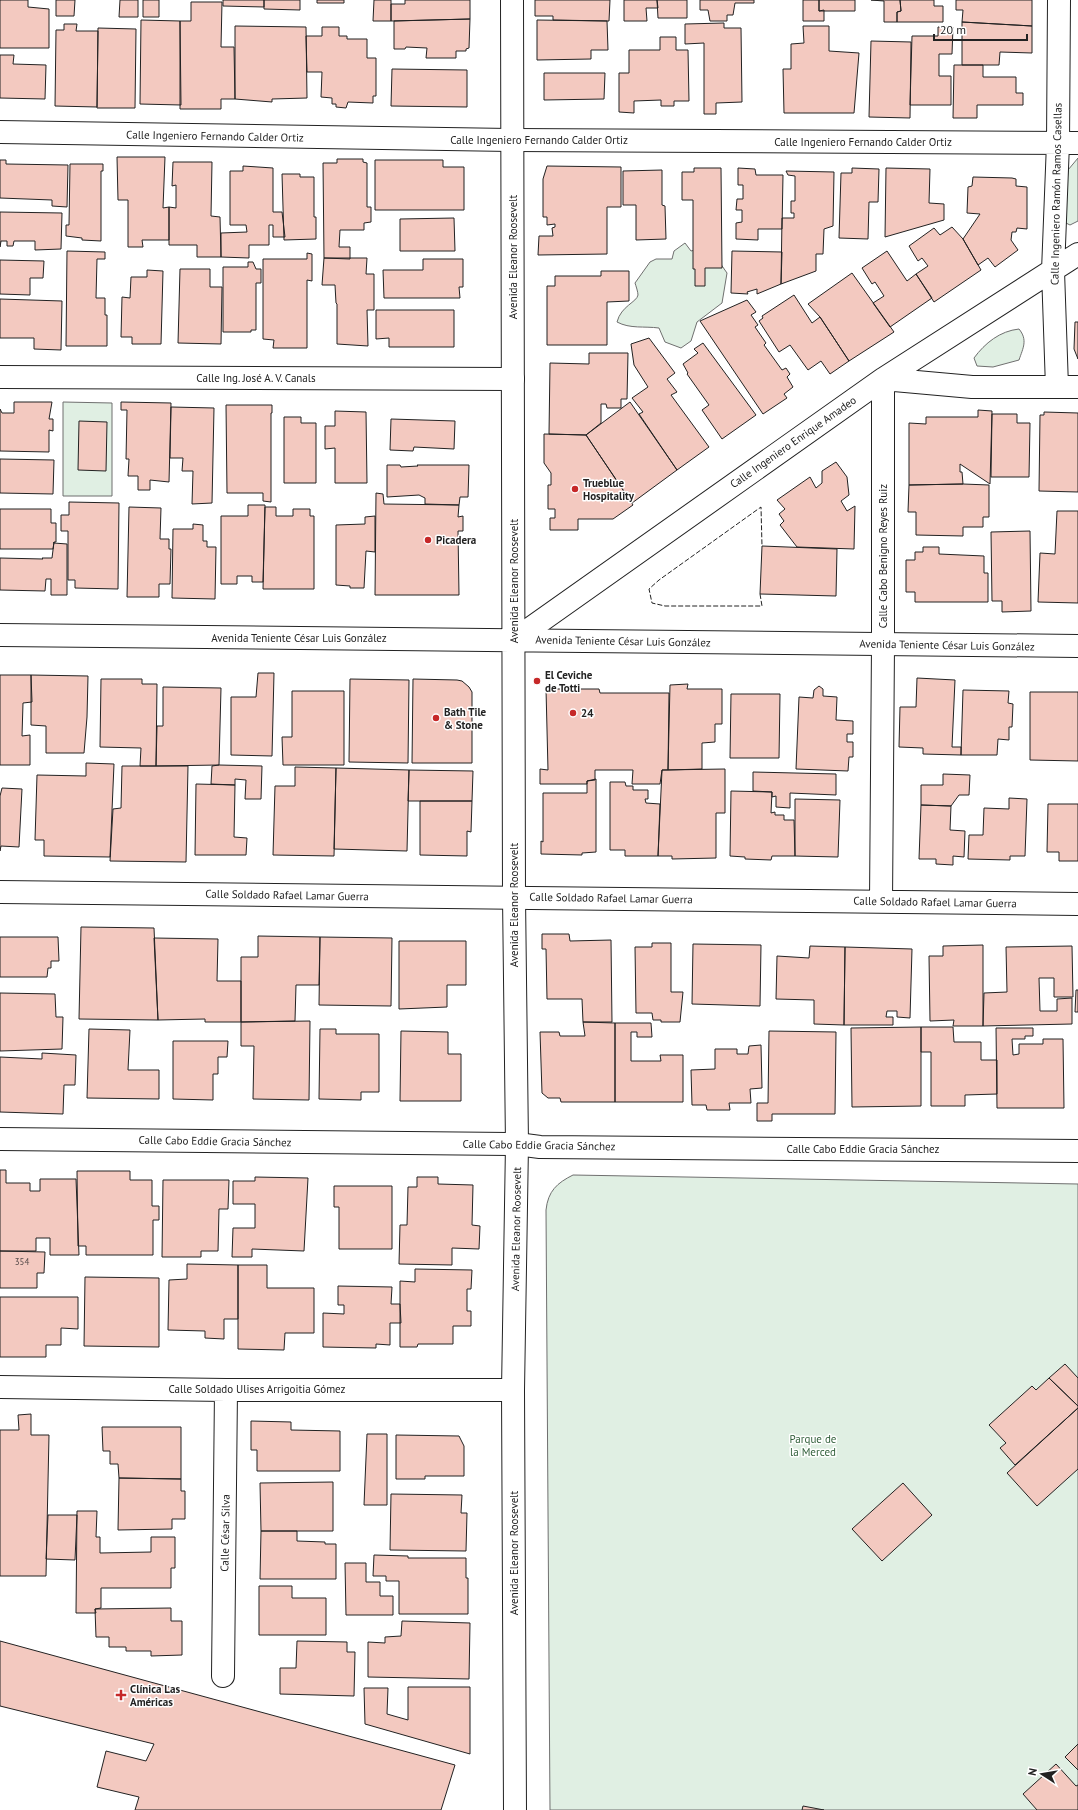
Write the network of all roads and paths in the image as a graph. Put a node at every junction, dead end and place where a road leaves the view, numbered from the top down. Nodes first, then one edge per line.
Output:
1 (512, 0) edge
2 (1059, 0) edge
3 (0, 132) edge
4 (514, 140) junction
5 (1068, 143) edge
6 (1078, 254) edge
7 (1053, 271) junction
8 (0, 377) edge
9 (513, 379) junction
10 (883, 379) junction
11 (1057, 387) junction
12 (1078, 387) edge
13 (0, 635) edge
14 (514, 640) junction
15 (883, 645) junction
16 (1078, 646) edge
17 (0, 892) edge
18 (514, 897) junction
19 (881, 902) junction
20 (1078, 904) edge
21 (0, 1139) edge
22 (517, 1144) junction
23 (1078, 1150) edge
24 (0, 1386) edge
25 (226, 1390) junction
26 (514, 1390) junction
27 (223, 1676) dead end
28 (514, 1810) edge

1 - 4 street, Avenida Eleanor Roosevelt
2 - 5 street, Calle Ingeniero Ramón Ramos Casellas
3 - 4 street, Calle Ingeniero Fernando Calder Ortiz
4 - 5 street, Calle Ingeniero Fernando Calder Ortiz
4 - 9 street, Avenida Eleanor Roosevelt
5 - 7 street, Calle Ingeniero Ramón Ramos Casellas
6 - 7 street, Calle Ingeniero Enrique Amadeo
7 - 10 street, Calle Ingeniero Enrique Amadeo
7 - 11 street, Calle Ingeniero Ramón Ramos Casellas
8 - 9 street, Calle Ing. José A. V. Canals
9 - 14 street, Avenida Eleanor Roosevelt
10 - 11 street
10 - 14 street, Calle Ingeniero Enrique Amadeo
10 - 15 street, Calle Cabo Benigno Reyes Ruiz
11 - 12 street
13 - 14 street, Avenida Teniente César Luis González
14 - 15 street, Avenida Teniente César Luis González
14 - 18 street, Avenida Eleanor Roosevelt
15 - 16 street, Avenida Teniente César Luis González
15 - 19 street, Calle Cabo Benigno Reyes Ruiz
17 - 18 street, Calle Soldado Rafael Lamar Guerra
18 - 19 street, Calle Soldado Rafael Lamar Guerra
18 - 22 street, Avenida Eleanor Roosevelt
19 - 20 street, Calle Soldado Rafael Lamar Guerra
21 - 22 street, Calle Cabo Eddie Gracia Sánchez
22 - 23 street, Calle Cabo Eddie Gracia Sánchez
22 - 26 street, Avenida Eleanor Roosevelt
24 - 25 street, Calle Soldado Ulises Arrigoitia Gómez
25 - 26 street, Calle Soldado Ulises Arrigoitia Gómez
25 - 27 street, Calle César Silva
26 - 28 street, Avenida Eleanor Roosevelt

